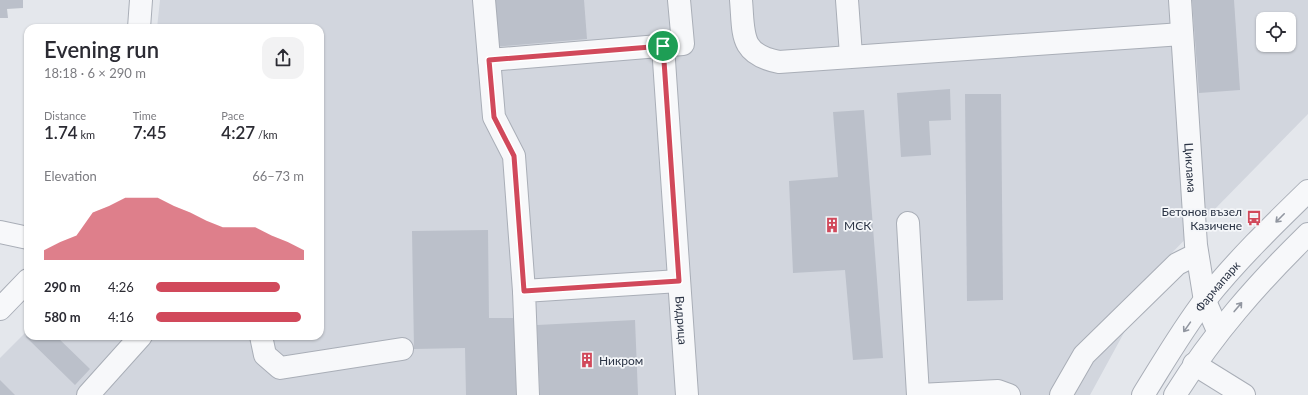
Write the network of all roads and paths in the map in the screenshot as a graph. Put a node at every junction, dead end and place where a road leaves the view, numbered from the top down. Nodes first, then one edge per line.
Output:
1 (141, 0) edge
2 (484, 0) edge
3 (679, 0) edge
4 (741, 0) edge
5 (847, 0) edge
6 (1180, 0) edge
7 (139, 24) edge
8 (1182, 34) junction
9 (663, 46) junction
10 (851, 55) junction
11 (489, 60) junction
12 (1308, 191) edge
13 (908, 223) dead end
14 (0, 232) edge
15 (1308, 234) edge
16 (24, 237) edge
17 (1197, 254) junction
18 (679, 281) junction
19 (24, 284) edge
20 (524, 291) junction
21 (1205, 301) junction
22 (0, 309) edge
23 (1218, 331) junction
24 (137, 340) edge
25 (263, 340) edge
26 (402, 348) dead end
27 (1194, 364) junction
28 (88, 395) edge
29 (528, 395) edge
30 (687, 395) edge
31 (919, 395) edge
32 (1009, 395) edge
33 (1062, 395) edge
34 (1143, 395) edge
35 (1175, 395) edge
36 (1244, 395) edge

1 - 7 street
2 - 11 street
3 - 9 street
4 - 10 street
5 - 10 street
6 - 8 street, Циклама
8 - 10 street
8 - 17 street, Циклама
9 - 11 street
9 - 18 street, Видрица
11 - 20 street
12 -> 21 street, Фармапарк
13 - 31 street
14 - 16 street
23 -> 15 street
17 - 21 street, Циклама
17 - 33 street
18 - 20 street
18 - 30 street, Видрица
19 - 22 street
20 - 29 street
21 - 23 street, Циклама
21 -> 34 street, Фармапарк
23 - 27 street
24 - 28 street
25 - 26 street
27 - 35 street
27 - 36 street
31 - 32 street

